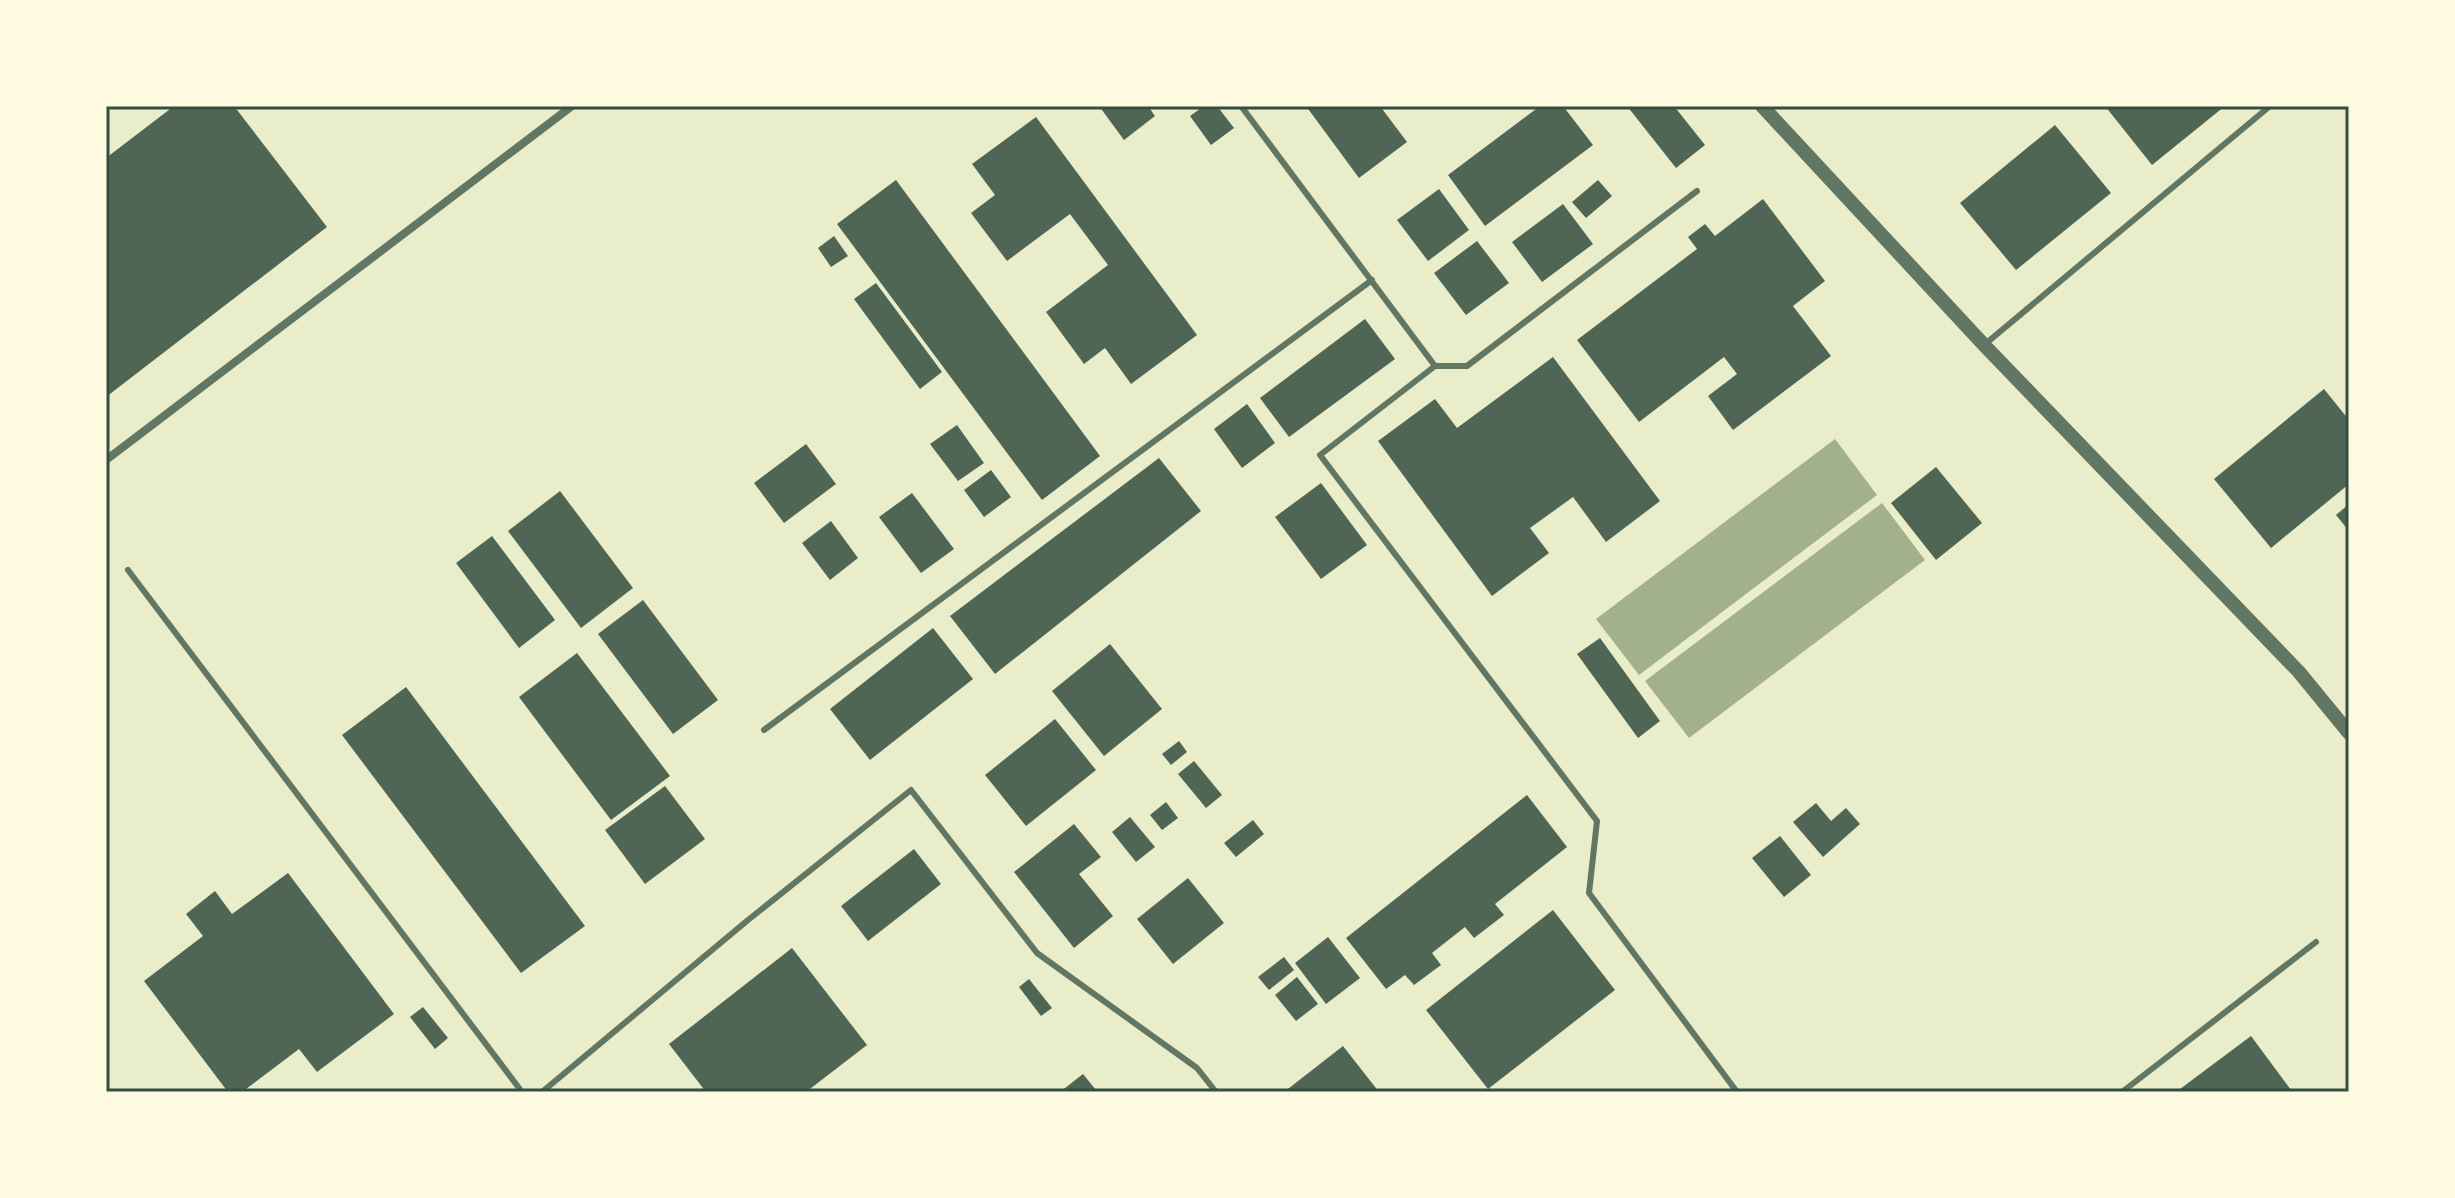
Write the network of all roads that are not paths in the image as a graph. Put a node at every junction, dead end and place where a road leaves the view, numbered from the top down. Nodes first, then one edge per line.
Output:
1 (572, 106) edge
2 (1241, 106) edge
3 (1762, 106) edge
4 (2270, 106) edge
5 (1697, 191) dead end
6 (1372, 280) junction
7 (1984, 345) junction
8 (1435, 366) junction
9 (106, 460) edge
10 (128, 570) dead end
11 (764, 730) dead end
12 (2349, 733) edge
13 (2316, 942) dead end
14 (522, 1092) edge
15 (542, 1092) edge
16 (1216, 1092) edge
17 (1737, 1092) edge
18 (2122, 1092) edge

1 - 9 street
2 - 6 lane
3 - 7 street
4 - 7 lane
5 - 8 lane
6 - 8 lane
6 - 11 lane
7 - 12 street
8 - 17 lane
10 - 14 lane
13 - 18 lane
15 - 16 lane

